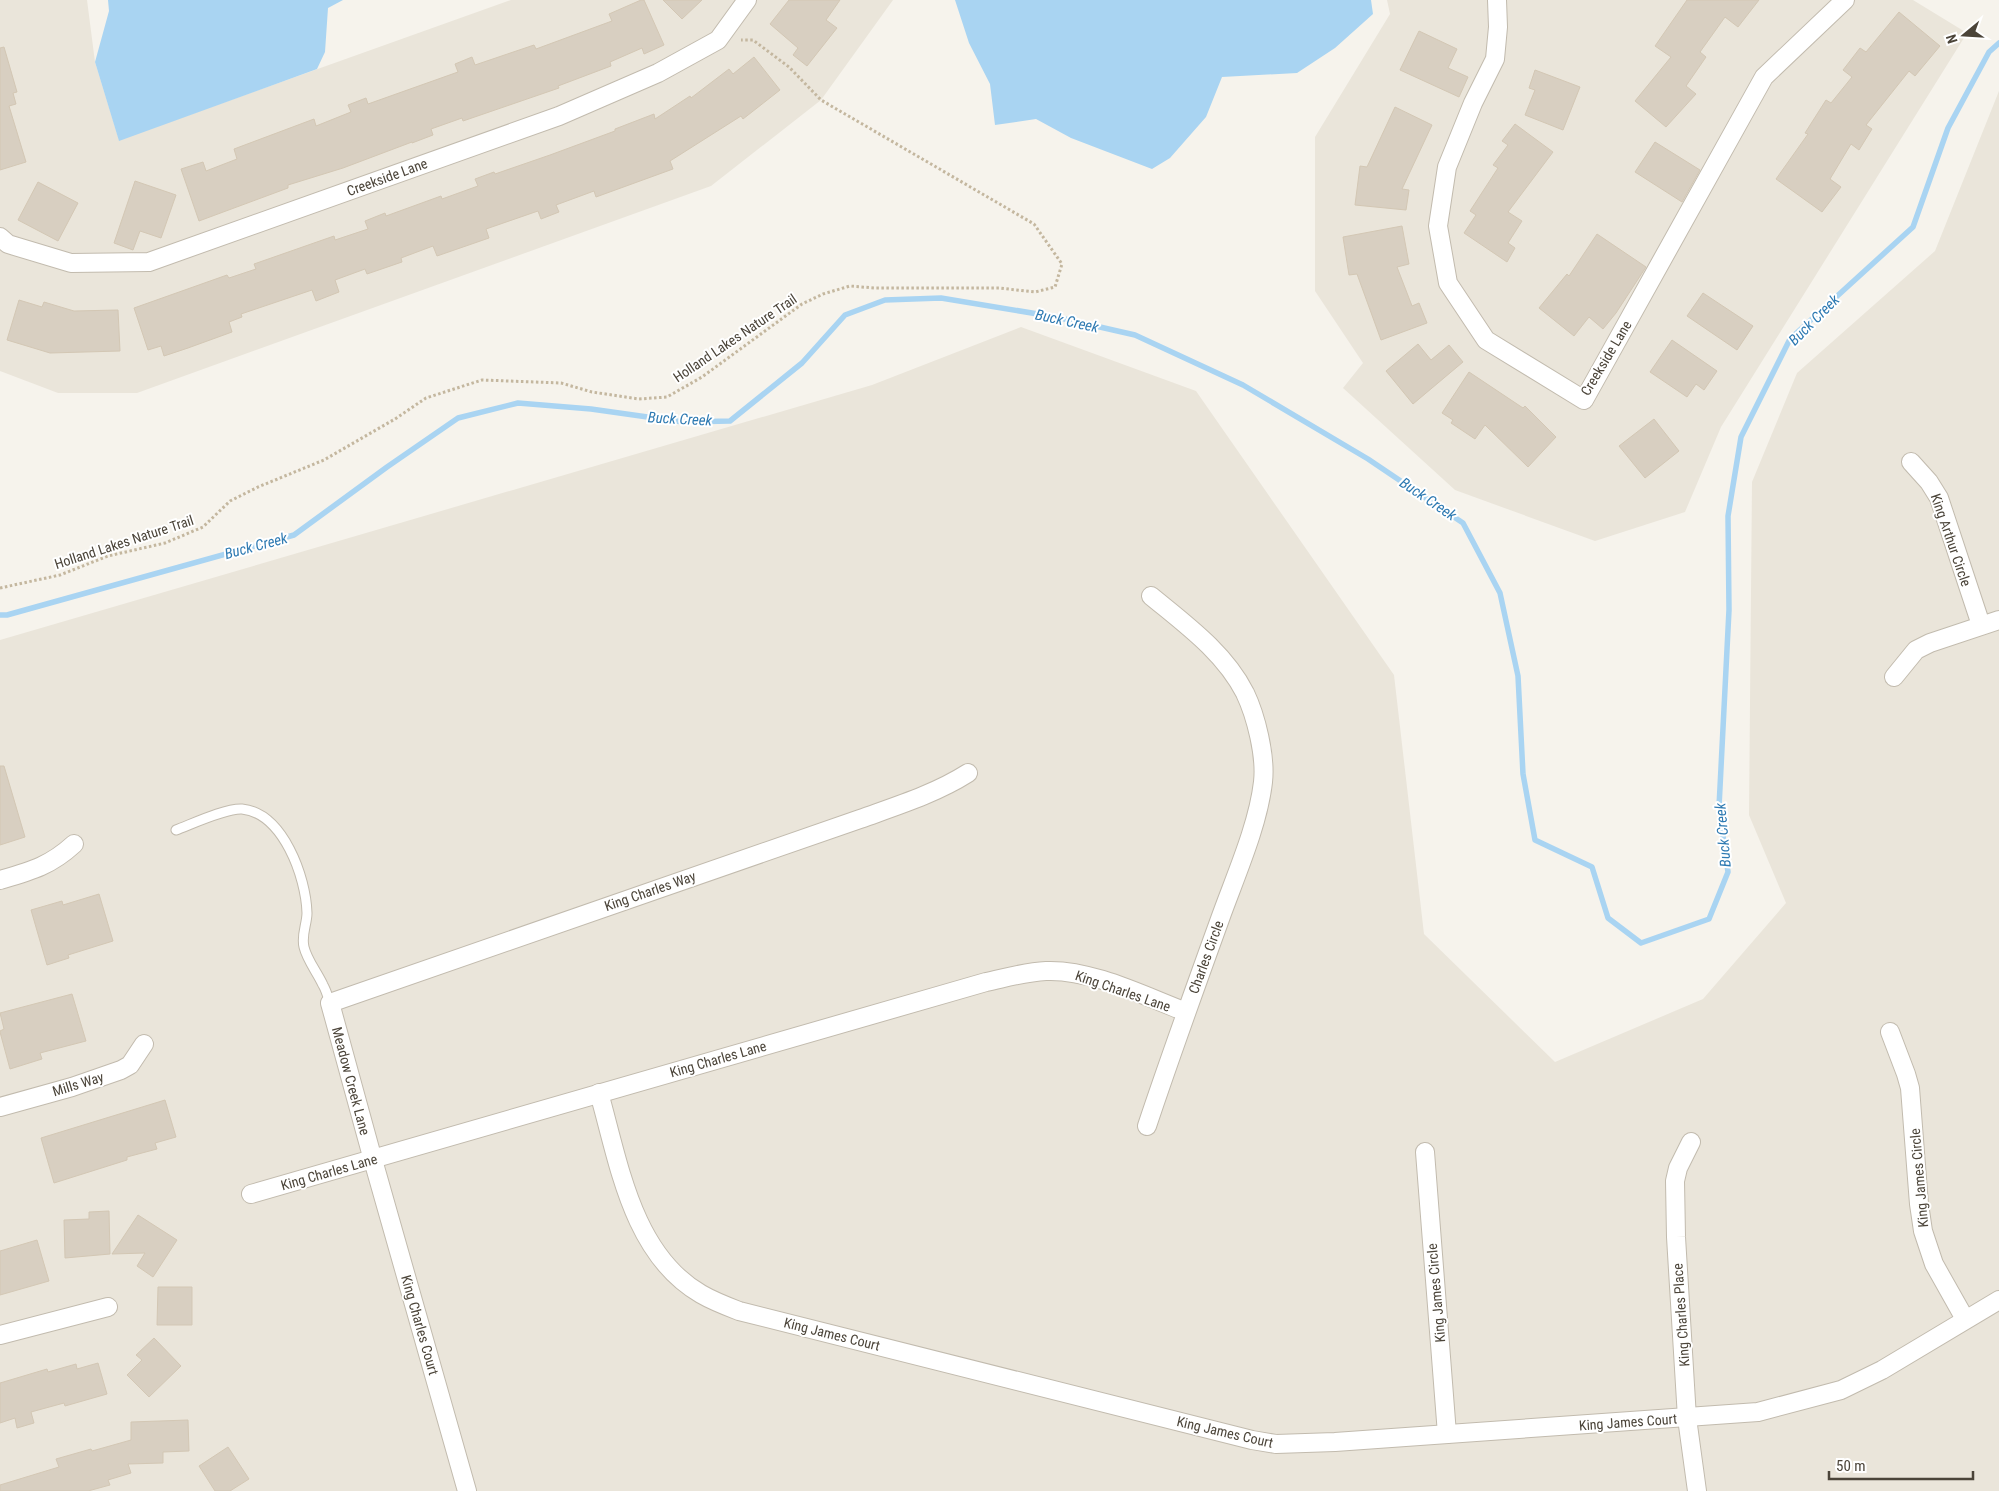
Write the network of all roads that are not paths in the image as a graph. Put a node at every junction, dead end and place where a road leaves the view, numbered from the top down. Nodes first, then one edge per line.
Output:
1 (747, 0) edge
2 (1497, 0) edge
3 (1845, 0) edge
4 (0, 237) edge
5 (1911, 462) dead end
6 (1151, 596) dead end
7 (1999, 620) edge
8 (1981, 625) junction
9 (1894, 677) dead end
10 (968, 772) dead end
11 (176, 830) dead end
12 (74, 844) dead end
13 (0, 880) edge
14 (330, 1002) junction
15 (1186, 1012) junction
16 (1890, 1032) dead end
17 (144, 1044) dead end
18 (599, 1093) junction
19 (0, 1107) edge
20 (1146, 1126) dead end
21 (1691, 1142) dead end
22 (1425, 1152) dead end
23 (373, 1160) junction
24 (251, 1194) dead end
25 (1999, 1300) edge
26 (108, 1306) dead end
27 (1965, 1319) junction
28 (0, 1335) edge
29 (1688, 1418) junction
30 (1447, 1434) junction
31 (467, 1491) edge
32 (1697, 1491) edge

1 - 4 street, Creekside Lane
2 - 3 street, Creekside Lane
5 - 8 street, King Arthur Circle
6 - 15 street, Charles Circle
7 - 8 street
8 - 9 street
10 - 14 street, King Charles Way
11 - 14 lane
12 - 13 street
14 - 23 street, Meadow Creek Lane
15 - 18 street, King Charles Lane
15 - 20 street, Charles Circle
16 - 27 street, King James Circle
17 - 19 street, Mills Way
18 - 23 street, King Charles Lane
18 - 30 street, King James Court
21 - 29 street, King Charles Place
22 - 30 street, King James Circle
23 - 24 street, King Charles Lane
23 - 31 street, King Charles Court
25 - 27 street, King James Court
26 - 28 street
27 - 29 street, King James Court
29 - 30 street, King James Court
29 - 32 street, King Charles Place

